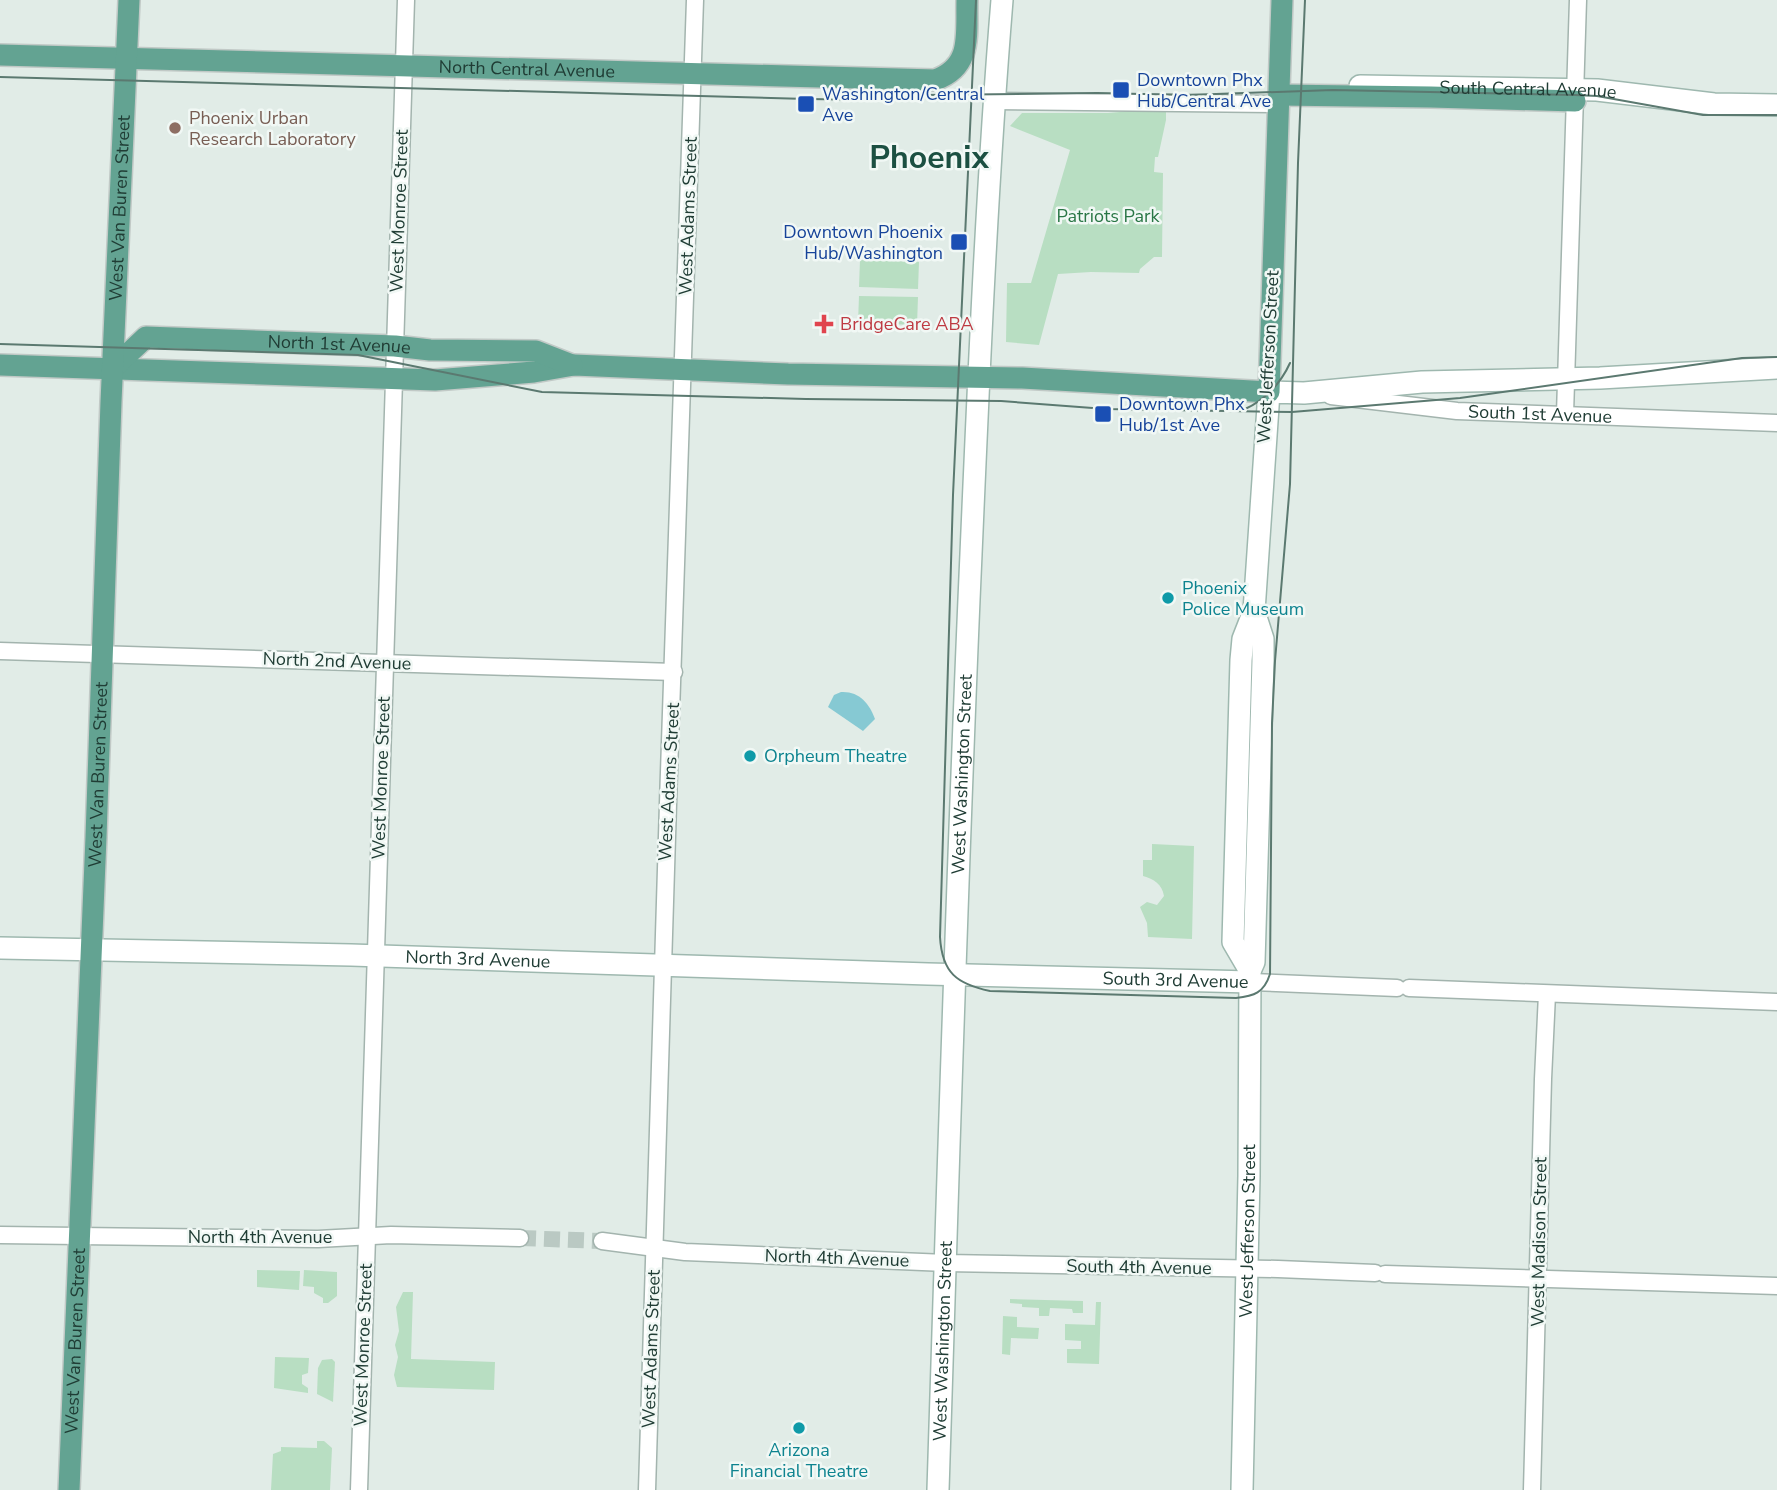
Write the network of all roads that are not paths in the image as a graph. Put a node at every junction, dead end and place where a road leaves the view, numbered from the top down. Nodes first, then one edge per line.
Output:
1 (129, 0) edge
2 (405, 0) edge
3 (695, 0) edge
4 (967, 0) edge
5 (1002, 0) edge
6 (1282, 0) edge
7 (1578, 0) edge
8 (0, 55) edge
9 (24, 56) junction
10 (127, 58) junction
11 (0, 66) edge
12 (403, 66) junction
13 (693, 75) junction
14 (1279, 95) junction
15 (1575, 100) junction
16 (993, 101) junction
17 (1777, 105) edge
18 (395, 346) junction
19 (0, 365) edge
20 (574, 365) junction
21 (1777, 368) edge
22 (112, 369) junction
23 (683, 369) junction
24 (978, 378) junction
25 (393, 379) junction
26 (1566, 379) junction
27 (1269, 392) junction
28 (1304, 393) junction
29 (1564, 414) junction
30 (1777, 423) edge
31 (0, 651) edge
32 (102, 654) junction
33 (385, 663) junction
34 (674, 672) junction
35 (0, 948) edge
36 (92, 950) junction
37 (376, 956) junction
38 (661, 966) junction
39 (954, 975) junction
40 (1251, 976) junction
41 (1547, 994) junction
42 (1777, 1002) edge
43 (0, 1235) edge
44 (367, 1236) junction
45 (79, 1237) junction
46 (520, 1238) tunnel mouth
47 (602, 1241) tunnel mouth
48 (654, 1247) junction
49 (946, 1263) junction
50 (1247, 1268) junction
51 (1538, 1280) junction
52 (1777, 1286) edge
53 (69, 1490) edge
54 (359, 1490) edge
55 (647, 1490) edge
56 (939, 1490) edge
57 (1242, 1490) edge
58 (1532, 1490) edge

1 - 10 main road, West Van Buren Street
2 - 12 street, West Monroe Street
3 - 13 street, West Adams Street
4 - 13 main road, North Central Avenue
5 - 16 main road, West Washington Street
6 - 14 main road, West Jefferson Street
7 - 15 street
8 - 9 main road, North Central Avenue
9 - 10 main road, North Central Avenue
9 - 11 main road, North Central Avenue
10 - 12 main road, North Central Avenue
10 - 22 main road, West Van Buren Street
12 - 13 main road, North Central Avenue
12 - 18 street, West Monroe Street
13 - 23 street, West Adams Street
14 - 15 main road
14 - 16 street
14 - 27 main road, West Jefferson Street
15 - 17 main road, South Central Avenue
15 - 26 street
16 - 24 main road, West Washington Street
18 - 20 main road, North 1st Avenue
18 - 22 main road, North 1st Avenue
18 - 25 street, West Monroe Street
19 - 22 main road, North 1st Avenue
20 - 23 main road, North 1st Avenue
20 - 25 main road, North 1st Avenue
21 - 26 main road, South 1st Avenue
22 - 25 main road, North 1st Avenue
22 - 32 main road, West Van Buren Street
23 - 24 main road, North 1st Avenue
23 - 34 street, West Adams Street
24 - 27 main road, South 1st Avenue
24 - 39 main road, West Washington Street
25 - 33 street, West Monroe Street
26 - 28 main road, South 1st Avenue
26 - 29 street
27 - 28 main road, South 1st Avenue
27 - 40 main road, West Jefferson Street
28 - 29 street, South 1st Avenue
29 - 30 street, South 1st Avenue
31 - 32 street, North 2nd Avenue
32 - 33 street, North 2nd Avenue
32 - 36 main road, West Van Buren Street
33 - 34 street, North 2nd Avenue
33 - 37 street, West Monroe Street
34 - 38 street, West Adams Street
35 - 36 main road, North 3rd Avenue
36 - 37 main road, North 3rd Avenue
36 - 45 main road, West Van Buren Street
37 - 38 main road, North 3rd Avenue
37 - 44 street, West Monroe Street
38 - 39 main road, North 3rd Avenue
38 - 48 street, West Adams Street
39 - 40 main road, South 3rd Avenue
39 - 49 main road, West Washington Street
40 - 41 street, South 3rd Avenue
40 - 50 main road, West Jefferson Street
41 - 42 street, South 3rd Avenue
41 - 51 street, West Madison Street
43 - 45 street, North 4th Avenue
44 - 45 street, North 4th Avenue
44 - 46 street, North 4th Avenue
44 - 54 street, West Monroe Street
45 - 53 main road, West Van Buren Street
47 - 48 street, North 4th Avenue
48 - 49 street, North 4th Avenue
48 - 55 street, West Adams Street
49 - 50 street, South 4th Avenue
49 - 56 main road, West Washington Street
50 - 51 street, South 4th Avenue
50 - 57 main road, West Jefferson Street
51 - 52 street, South 4th Avenue
51 - 58 street, West Madison Street

